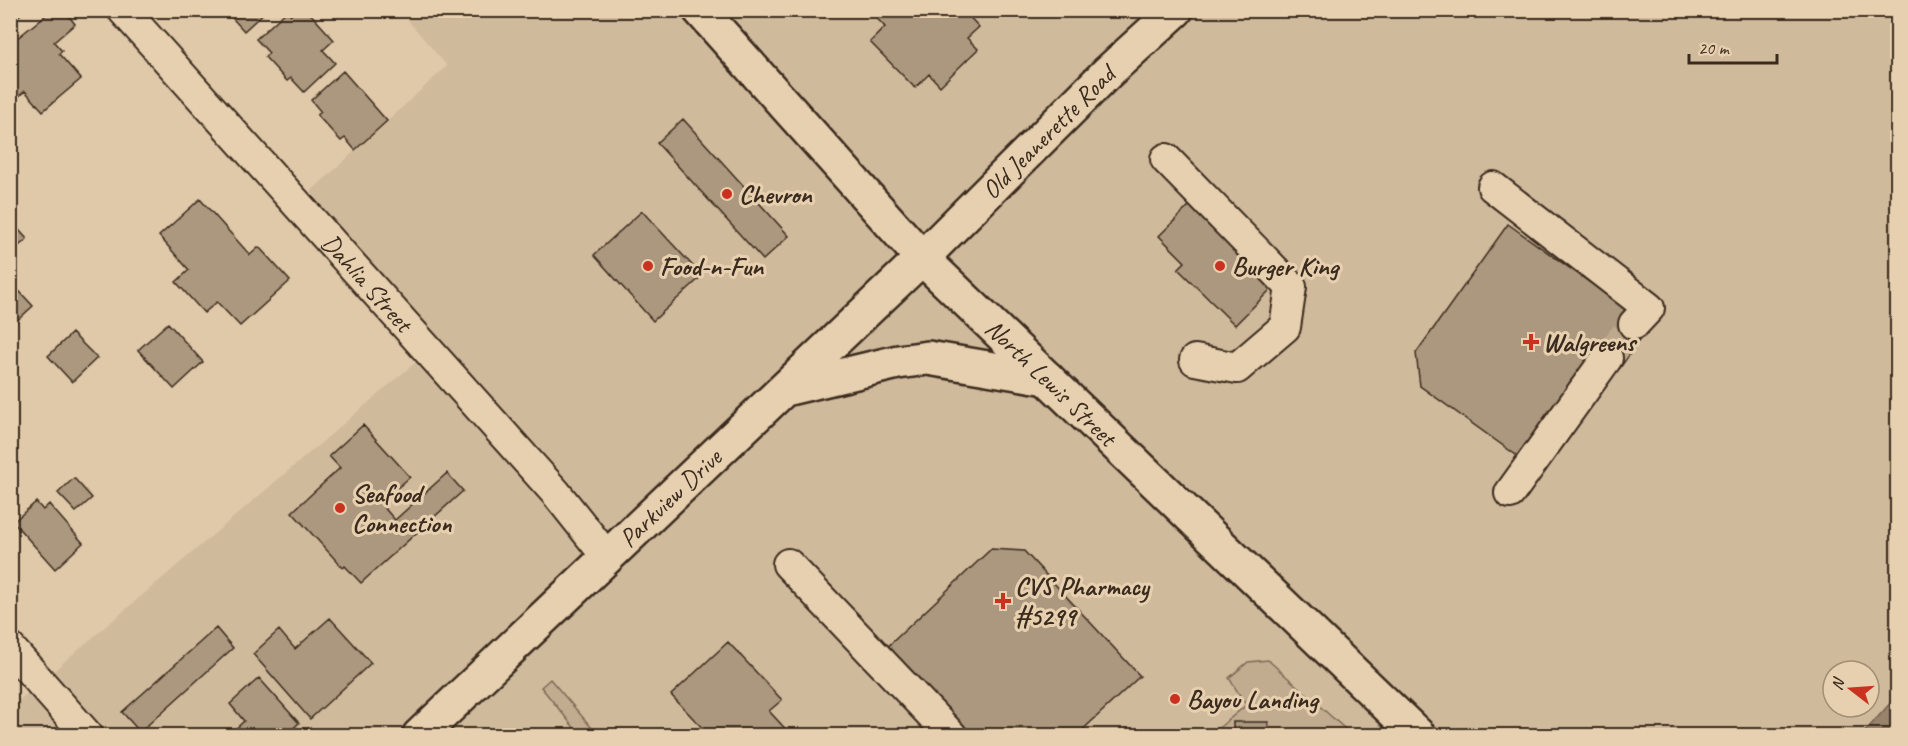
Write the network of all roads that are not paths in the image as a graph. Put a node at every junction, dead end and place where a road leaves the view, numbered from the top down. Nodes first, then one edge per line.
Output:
1 (123, 10) edge
2 (700, 10) edge
3 (1176, 10) edge
4 (1166, 159) dead end
5 (1493, 187) dead end
6 (922, 258) junction
7 (1634, 324) tunnel mouth
8 (1607, 358) tunnel mouth
9 (1195, 360) dead end
10 (1047, 378) junction
11 (783, 389) junction
12 (1510, 493) dead end
13 (607, 557) junction
14 (788, 564) dead end
15 (10, 648) edge
16 (88, 735) edge
17 (419, 735) edge
18 (952, 735) edge
19 (1419, 735) edge

1 - 13 street, Dahlia Street
2 - 6 main road, North Lewis Street
3 - 6 main road, Old Jeanerette Road
4 - 9 street
5 - 7 street
6 - 10 main road, North Lewis Street
6 - 11 main road, Parkview Drive
8 - 12 street
10 - 11 main road
10 - 19 main road, North Lewis Street
11 - 13 main road, Parkview Drive
13 - 17 main road, Parkview Drive
14 - 18 street
15 - 16 street

